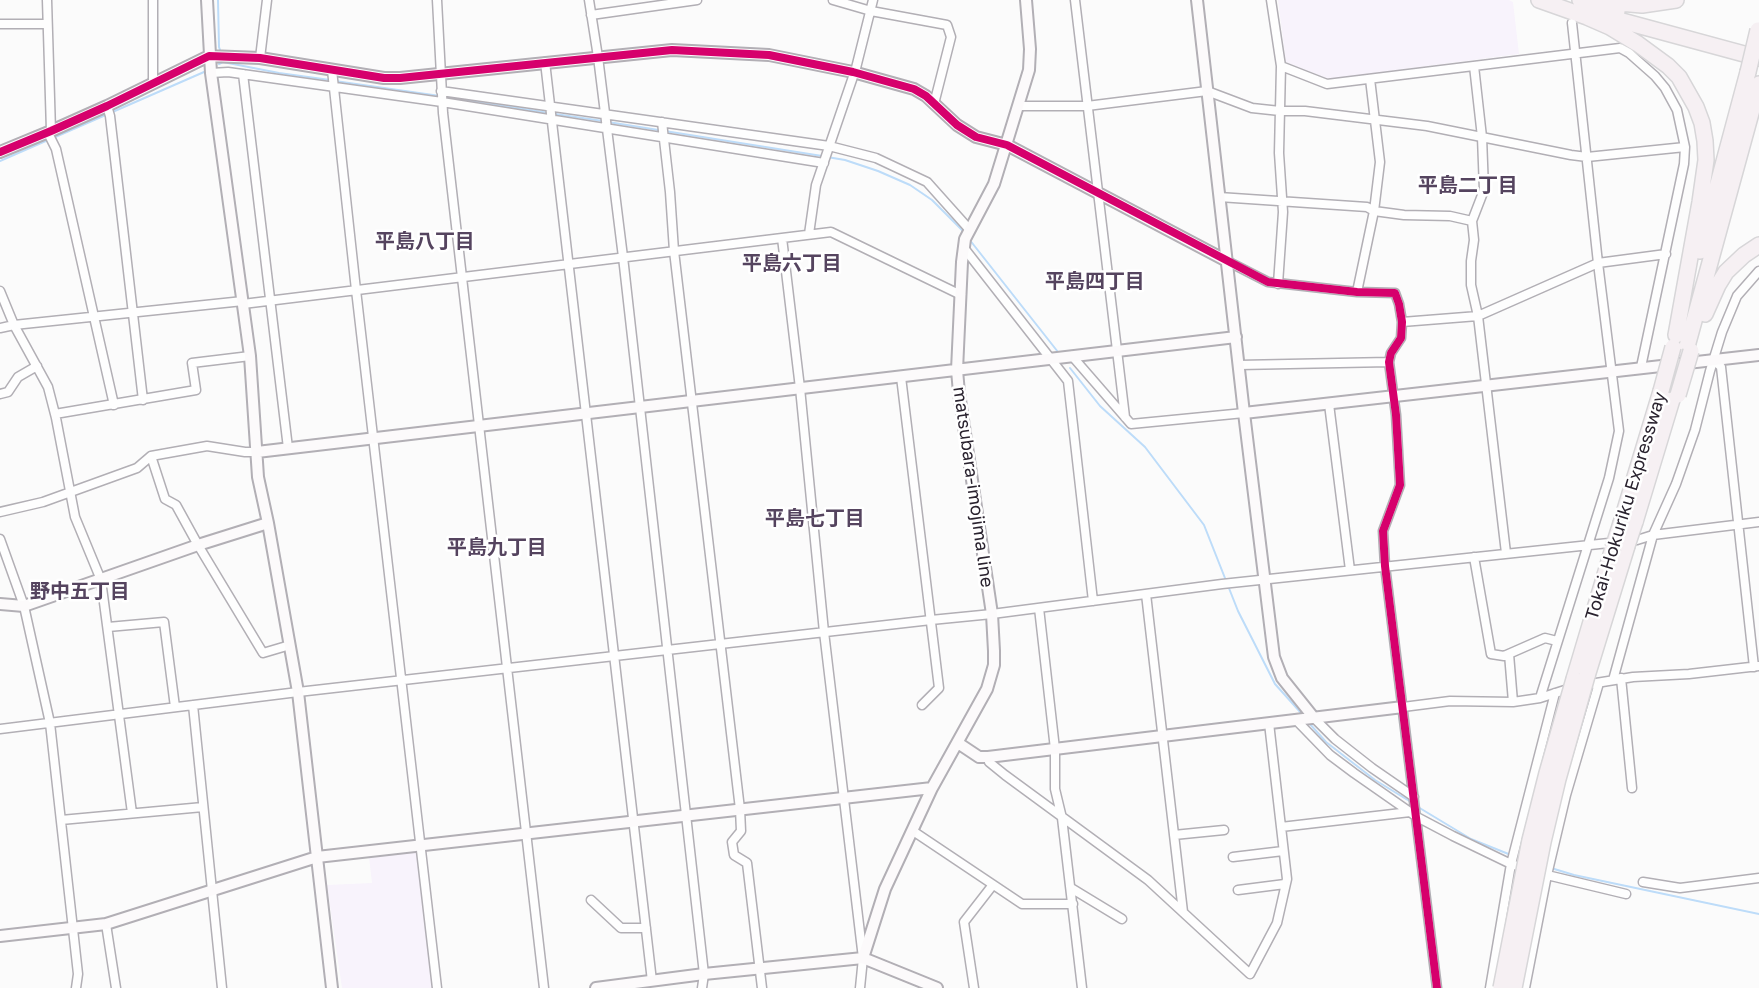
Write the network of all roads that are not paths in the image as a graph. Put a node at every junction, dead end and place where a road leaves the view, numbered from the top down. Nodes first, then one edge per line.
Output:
1 (47, 0) edge
2 (153, 0) edge
3 (207, 0) edge
4 (267, 0) edge
5 (437, 0) edge
6 (589, 0) edge
7 (697, 0) edge
8 (832, 0) edge
9 (873, 0) edge
10 (1026, 0) edge
11 (1075, 0) edge
12 (1197, 0) edge
13 (1271, 0) edge
14 (1540, 0) edge
15 (1580, 0) edge
16 (1592, 0) edge
17 (1676, 0) edge
18 (871, 11) junction
19 (591, 15) junction
20 (1572, 23) dead end
21 (0, 24) edge
22 (47, 24) junction
23 (1759, 27) edge
24 (1759, 49) edge
25 (1575, 53) junction
26 (213, 56) junction
27 (598, 57) junction
28 (260, 58) junction
29 (1759, 58) edge
30 (545, 62) junction
31 (1281, 66) junction
32 (1474, 66) junction
33 (853, 72) junction
34 (211, 73) junction
35 (243, 74) junction
36 (440, 74) junction
37 (333, 79) junction
38 (1370, 79) junction
39 (153, 83) junction
40 (1759, 84) edge
41 (1208, 91) junction
42 (442, 96) junction
43 (934, 104) junction
44 (1018, 106) junction
45 (1088, 106) junction
46 (109, 110) junction
47 (1280, 111) junction
48 (551, 113) junction
49 (1375, 119) junction
50 (606, 122) junction
51 (663, 130) junction
52 (50, 135) junction
53 (1482, 137) junction
54 (1007, 145) junction
55 (1685, 147) junction
56 (0, 151) edge
57 (826, 155) junction
58 (1587, 157) junction
59 (1097, 192) junction
60 (1219, 197) junction
61 (1282, 201) junction
62 (1374, 211) junction
63 (1472, 221) junction
64 (809, 234) junction
65 (966, 237) junction
66 (782, 238) junction
67 (1759, 245) edge
68 (674, 251) junction
69 (1666, 254) junction
70 (623, 257) junction
71 (1227, 261) junction
72 (1598, 263) junction
73 (568, 264) junction
74 (1759, 271) edge
75 (463, 277) junction
76 (1278, 284) junction
77 (356, 290) junction
78 (0, 291) edge
79 (1357, 292) junction
80 (961, 295) junction
81 (270, 300) junction
82 (243, 302) junction
83 (133, 312) junction
84 (1478, 316) junction
85 (94, 317) junction
86 (1402, 322) junction
87 (14, 325) junction
88 (0, 328) edge
89 (1236, 337) junction
90 (1682, 346) junction
91 (1117, 351) junction
92 (1759, 355) edge
93 (250, 356) junction
94 (1072, 356) junction
95 (1050, 359) junction
96 (1713, 359) junction
97 (1389, 362) junction
98 (1239, 365) junction
99 (37, 366) junction
100 (1641, 367) junction
101 (957, 370) junction
102 (1611, 371) junction
103 (901, 377) junction
104 (1486, 386) junction
105 (800, 388) junction
106 (1671, 393) junction
107 (0, 394) edge
108 (1393, 396) junction
109 (143, 400) junction
110 (692, 401) junction
111 (1329, 404) junction
112 (114, 405) junction
113 (639, 407) junction
114 (586, 413) junction
115 (1244, 413) junction
116 (55, 414) junction
117 (1125, 417) junction
118 (480, 426) junction
119 (374, 438) junction
120 (288, 448) junction
121 (257, 452) junction
122 (152, 456) junction
123 (70, 492) junction
124 (0, 512) edge
125 (1759, 522) edge
126 (268, 523) junction
127 (1628, 523) junction
128 (1738, 525) junction
129 (1653, 535) junction
130 (0, 539) edge
131 (1588, 544) junction
132 (198, 545) junction
133 (1506, 553) junction
134 (1474, 557) junction
135 (1385, 566) junction
136 (1350, 570) junction
137 (101, 580) junction
138 (1265, 581) junction
139 (1146, 594) junction
140 (1093, 601) junction
141 (0, 604) edge
142 (24, 606) junction
143 (1039, 608) junction
144 (992, 614) junction
145 (931, 620) junction
146 (108, 627) junction
147 (825, 632) junction
148 (1557, 641) junction
149 (720, 644) junction
150 (290, 645) junction
151 (667, 651) junction
152 (1509, 654) junction
153 (614, 657) junction
154 (1757, 666) edge
155 (508, 669) junction
156 (1587, 679) junction
157 (1617, 679) junction
158 (401, 680) junction
159 (298, 692) junction
160 (1555, 693) junction
161 (1539, 698) junction
162 (1513, 702) junction
163 (192, 705) junction
164 (922, 705) dead end
165 (175, 707) junction
166 (1403, 707) junction
167 (120, 714) junction
168 (1305, 719) junction
169 (50, 723) junction
170 (1269, 723) junction
171 (0, 729) edge
172 (1163, 735) junction
173 (957, 744) junction
174 (1055, 749) junction
175 (988, 757) junction
176 (932, 788) junction
177 (1632, 788) dead end
178 (844, 797) junction
179 (203, 807) junction
180 (1415, 807) junction
181 (740, 809) junction
182 (132, 813) junction
183 (686, 816) junction
184 (1062, 818) junction
185 (61, 820) junction
186 (633, 822) junction
187 (1281, 827) junction
188 (1224, 830) dead end
189 (913, 831) junction
190 (527, 833) junction
191 (1174, 835) junction
192 (420, 845) junction
193 (1283, 851) junction
194 (317, 857) junction
195 (1233, 857) dead end
196 (1512, 859) junction
197 (1548, 870) junction
198 (1759, 878) edge
199 (1643, 882) dead end
200 (1285, 884) junction
201 (992, 886) junction
202 (1071, 888) junction
203 (212, 890) junction
204 (1238, 890) dead end
205 (1626, 894) dead end
206 (591, 900) dead end
207 (1073, 904) junction
208 (1183, 912) junction
209 (1122, 919) dead end
210 (106, 924) junction
211 (73, 928) junction
212 (646, 928) junction
213 (0, 936) edge
214 (863, 957) junction
215 (760, 968) junction
216 (704, 974) junction
217 (652, 981) junction
218 (633, 986) edge
219 (76, 988) edge
220 (116, 988) edge
221 (222, 988) edge
222 (332, 988) edge
223 (437, 988) edge
224 (544, 988) edge
225 (596, 988) edge
226 (702, 988) edge
227 (762, 988) edge
228 (860, 988) edge
229 (937, 988) edge
230 (974, 988) edge
231 (1082, 988) edge
232 (1437, 988) edge
233 (1490, 988) edge
234 (1501, 988) edge
235 (1514, 988) edge
236 (1525, 988) edge

1 - 22 street
2 - 39 street
3 - 26 street
4 - 28 street
5 - 36 street
6 - 19 street
7 - 19 street
8 - 18 street
9 - 18 street
10 - 44 street, matsubara-imojima line
11 - 45 street
12 - 41 street
13 - 31 street
14 - 29 highway
14 - 90 highway
15 - 24 highway
16 - 17 highway
18 - 33 street
18 - 43 street
19 - 27 street
20 - 25 street
21 - 22 street
22 - 52 street
23 - 90 highway, Tokai-Hokuriku Expressway, bridge
25 - 32 street
25 - 55 street
25 - 58 street
26 - 28 street
26 - 34 street
26 - 39 street
27 - 30 street
27 - 33 street
27 - 50 street
28 - 37 street
30 - 36 street
30 - 48 street
31 - 38 street
31 - 47 street
32 - 38 street
32 - 53 street
33 - 43 street
33 - 57 street
34 - 35 street
34 - 82 street
35 - 37 street
35 - 81 street
36 - 37 street
36 - 42 street
37 - 42 street
37 - 77 street
38 - 49 street
39 - 46 street
40 - 90 highway, Tokai-Hokuriku Expressway
41 - 45 street
41 - 47 street
41 - 60 street
42 - 48 street
42 - 75 street
43 - 54 street
44 - 45 street
44 - 54 street, matsubara-imojima line
45 - 59 street
46 - 52 street
46 - 83 street
47 - 49 street
47 - 61 street
48 - 50 street
48 - 50 street
48 - 73 street
49 - 53 street
49 - 62 street
50 - 51 street
50 - 51 street
50 - 70 street
51 - 57 street
51 - 57 street
51 - 68 street
52 - 56 street
52 - 85 street
53 - 58 street
53 - 63 street
54 - 59 street
54 - 65 street, matsubara-imojima line
55 - 58 street
55 - 69 street
57 - 64 street
57 - 65 street
58 - 72 street
59 - 71 street
59 - 91 street
60 - 61 street
60 - 71 street
61 - 62 street
61 - 76 street
62 - 63 street
62 - 79 street
63 - 84 street
64 - 66 street
64 - 80 street
65 - 80 street, matsubara-imojima line
65 - 95 street
66 - 68 street
66 - 105 street
67 - 90 highway
68 - 70 street
68 - 110 street
69 - 72 street
69 - 100 street
70 - 73 street
70 - 113 street
71 - 76 street
71 - 89 street
72 - 84 street
72 - 102 street
73 - 75 street
73 - 114 street
74 - 96 street
75 - 77 street
75 - 118 street
76 - 79 street
77 - 81 street
77 - 119 street
78 - 87 street
79 - 86 street
80 - 101 street, matsubara-imojima line
81 - 82 street
81 - 120 street
82 - 83 street
82 - 93 street
83 - 85 street
83 - 109 street
84 - 86 street
84 - 104 street
85 - 87 street
85 - 112 street
86 - 97 street
87 - 88 street
87 - 99 street
89 - 91 street
89 - 98 street
90 - 106 highway, Tokai-Hokuriku Expressway, bridge
91 - 94 street
91 - 117 street
92 - 96 street
93 - 109 street
93 - 121 street
94 - 95 street
94 - 117 street
95 - 101 street
95 - 140 street
96 - 100 street
96 - 128 street
96 - 129 street
97 - 98 street
97 - 108 street
98 - 115 street
99 - 107 street
99 - 116 street
100 - 102 street
101 - 103 street
101 - 144 street, matsubara-imojima line
102 - 104 street
102 - 131 street
103 - 105 street
103 - 145 street
104 - 108 street
104 - 133 street
105 - 110 street
105 - 147 street
106 - 127 highway, Tokai-Hokuriku Expressway
106 - 127 highway, Tokai-Hokuriku Expressway
108 - 111 street
108 - 135 street
109 - 112 street
110 - 113 street
110 - 149 street
111 - 115 street
111 - 136 street
112 - 116 street
113 - 114 street
113 - 151 street
114 - 118 street
114 - 153 street
115 - 117 street
115 - 138 street
116 - 123 street
118 - 119 street
118 - 155 street
119 - 120 street
119 - 158 street
120 - 121 street
121 - 122 street
121 - 126 street
122 - 123 street
122 - 132 street
123 - 124 street
123 - 137 street
125 - 128 street
126 - 132 street
126 - 150 street
127 - 156 highway, Tokai-Hokuriku Expressway, bridge
128 - 129 street
128 - 154 street
129 - 131 street
129 - 157 street
130 - 142 street
131 - 133 street
131 - 148 street
132 - 137 street
132 - 150 street
133 - 134 street
134 - 135 street
134 - 152 street
135 - 136 street
135 - 166 street
136 - 138 street
137 - 142 street
137 - 146 street
138 - 139 street
138 - 168 street
139 - 140 street
139 - 172 street
140 - 143 street
141 - 142 street
142 - 169 street
143 - 144 street
143 - 174 street
144 - 145 street
144 - 173 street, matsubara-imojima line
145 - 147 street
145 - 164 street
146 - 165 street
146 - 167 street
147 - 149 street
147 - 178 street
148 - 152 street
148 - 161 street
149 - 151 street
149 - 181 street
150 - 159 street
151 - 153 street
151 - 183 street
152 - 162 street
153 - 155 street
153 - 186 street
154 - 157 street
155 - 158 street
155 - 190 street
156 - 157 street
156 - 160 street
156 - 197 street
156 - 234 highway, Tokai-Hokuriku Expressway, bridge
156 - 235 highway, Tokai-Hokuriku Expressway, bridge
157 - 177 street
158 - 159 street
158 - 192 street
159 - 163 street
159 - 194 street
160 - 161 street
160 - 196 street
161 - 162 street
162 - 166 street
163 - 165 street
163 - 179 street
165 - 167 street
166 - 168 street
166 - 180 street
167 - 169 street
167 - 182 street
168 - 170 street
168 - 180 street
168 - 180 street
169 - 171 street
169 - 185 street
170 - 172 street
170 - 187 street
172 - 174 street
172 - 191 street
173 - 175 street
173 - 176 street, matsubara-imojima line
174 - 175 street
174 - 184 street
175 - 184 street
176 - 178 street
176 - 189 street, matsubara-imojima line
178 - 181 street
178 - 214 street
179 - 182 street
179 - 203 street
180 - 187 street
180 - 196 street
180 - 232 street
181 - 183 street
181 - 215 street
182 - 185 street
183 - 186 street
183 - 216 street
184 - 202 street
184 - 208 street
185 - 211 street
186 - 190 street
186 - 212 street
187 - 193 street
188 - 191 street
189 - 201 street
189 - 214 street, matsubara-imojima line
190 - 192 street
190 - 224 street
191 - 208 street
192 - 194 street
192 - 223 street
193 - 195 street
193 - 200 street
194 - 203 street
194 - 222 street
196 - 197 street
196 - 233 street
197 - 205 street
197 - 236 street
198 - 199 street
200 - 204 street
200 - 208 street
201 - 207 street
201 - 230 street
202 - 207 street
202 - 209 street
203 - 210 street
203 - 221 street
206 - 212 street
207 - 231 street
210 - 211 street
210 - 220 street
211 - 213 street
211 - 219 street
212 - 217 street
214 - 215 street
214 - 228 street
214 - 229 street
215 - 216 street
215 - 227 street
216 - 217 street
216 - 226 street
217 - 218 street
218 - 225 street

